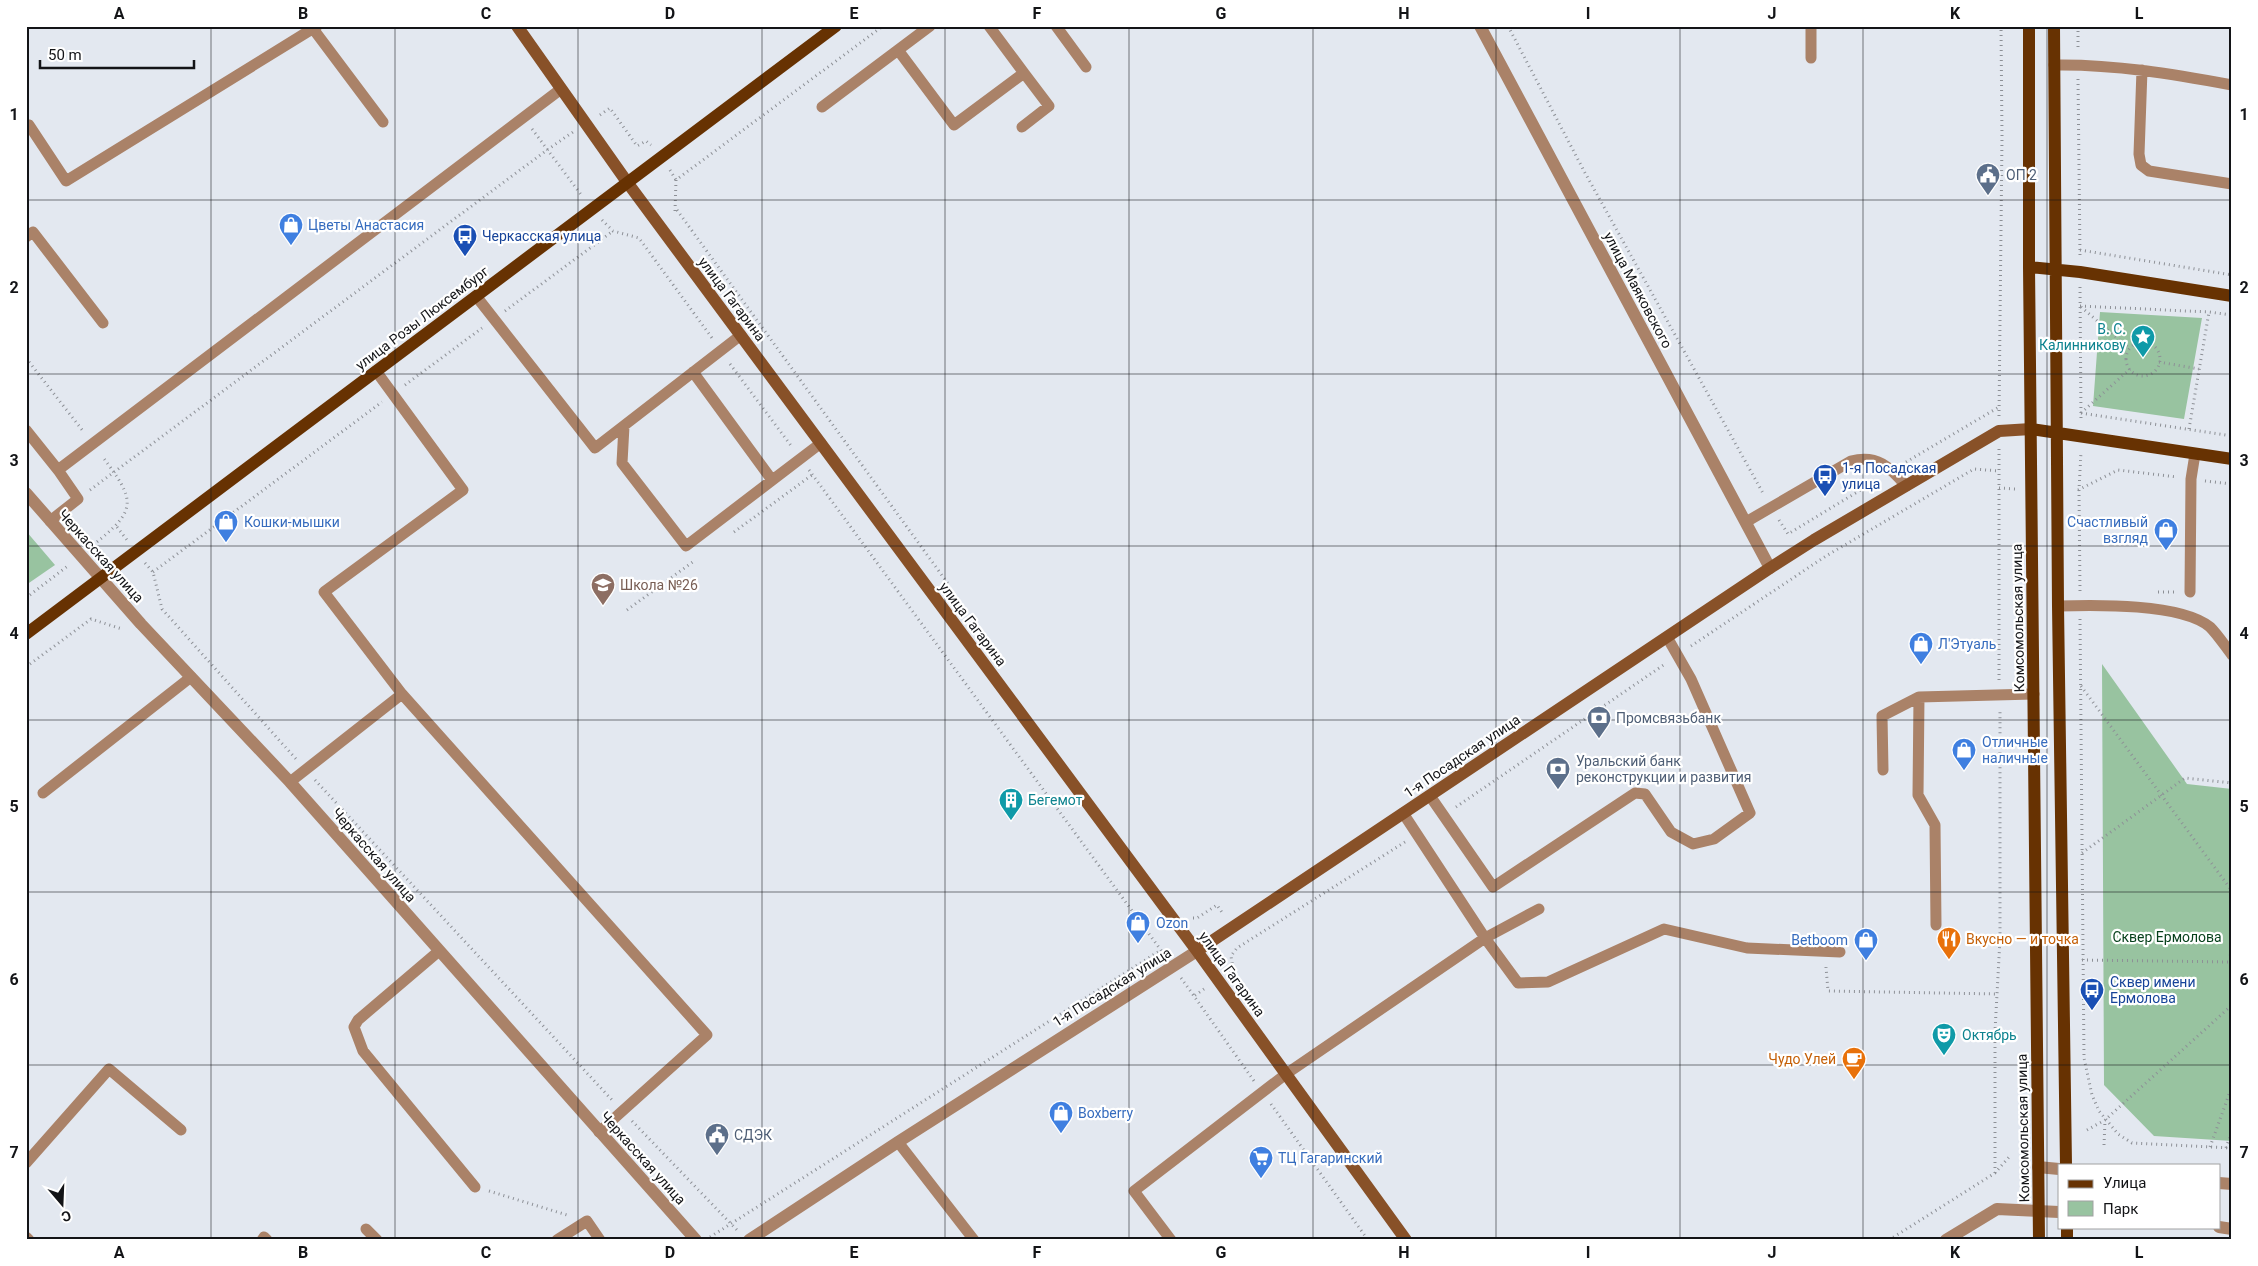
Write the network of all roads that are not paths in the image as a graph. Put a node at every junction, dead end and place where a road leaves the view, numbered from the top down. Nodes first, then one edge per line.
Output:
1 (517, 26) edge
2 (836, 26) edge
3 (930, 26) edge
4 (989, 26) edge
5 (1056, 26) edge
6 (1480, 26) edge
7 (1810, 26) edge
8 (2029, 26) edge
9 (2054, 26) edge
10 (314, 27) edge
11 (898, 50) junction
12 (1810, 58) dead end
13 (2054, 65) junction
14 (1086, 67) dead end
15 (2142, 70) junction
16 (1024, 73) junction
17 (2232, 85) edge
18 (561, 89) junction
19 (822, 107) dead end
20 (383, 122) dead end
21 (29, 125) dead end
22 (1022, 126) dead end
23 (628, 182) junction
24 (2232, 184) edge
25 (26, 237) edge
26 (2029, 267) junction
27 (2055, 270) junction
28 (476, 296) junction
29 (2232, 296) edge
30 (103, 323) dead end
31 (740, 335) junction
32 (376, 371) junction
33 (693, 372) junction
34 (624, 426) junction
35 (2031, 429) junction
36 (26, 430) edge
37 (2057, 432) junction
38 (821, 444) junction
39 (2194, 454) junction
40 (2232, 459) edge
41 (58, 470) junction
42 (772, 480) junction
43 (1906, 486) junction
44 (26, 493) edge
45 (50, 521) junction
46 (1746, 522) junction
47 (1770, 568) junction
48 (101, 578) junction
49 (2190, 592) dead end
50 (2058, 606) junction
51 (26, 634) edge
52 (1666, 637) junction
53 (2232, 654) edge
54 (191, 677) junction
55 (402, 694) junction
56 (2034, 694) junction
57 (1920, 697) junction
58 (1883, 770) dead end
59 (290, 782) junction
60 (43, 793) dead end
61 (1430, 796) junction
62 (1403, 813) junction
63 (1539, 909) dead end
64 (1936, 924) dead end
65 (1485, 938) junction
66 (439, 951) junction
67 (1197, 951) junction
68 (1840, 952) dead end
69 (1286, 1074) junction
70 (182, 1130) dead end
71 (599, 1132) junction
72 (898, 1142) junction
73 (26, 1163) edge
74 (2066, 1164) edge
75 (2038, 1167) junction
76 (2058, 1169) edge
77 (474, 1187) road end
78 (2039, 1210) junction
79 (2058, 1212) edge
80 (366, 1229) dead end
81 (26, 1237) edge
82 (745, 1237) edge
83 (30, 1240) edge
84 (262, 1240) edge
85 (266, 1240) edge
86 (377, 1240) edge
87 (557, 1240) edge
88 (600, 1240) edge
89 (696, 1240) edge
90 (974, 1240) edge
91 (1171, 1240) edge
92 (1406, 1240) edge
93 (1946, 1240) edge
94 (2039, 1240) edge

1 - 18 street, улица Гагарина
2 - 23 main road, улица Розы Люксембург
3 - 11 lane
4 - 16 lane
5 - 14 lane
6 - 46 street, улица Маяковского
7 - 12 lane
8 - 26 main road, Комсомольская улица
9 - 13 main road
10 - 20 lane
10 - 21 lane
11 - 16 lane
11 - 19 lane
13 - 15 lane
13 - 27 main road
15 - 17 lane
15 - 24 lane
16 - 22 lane
18 - 23 street, улица Гагарина
18 - 41 lane
23 - 28 main road, улица Розы Люксембург
23 - 31 street, улица Гагарина
25 - 30 lane
26 - 27 main road
26 - 35 main road, Комсомольская улица
27 - 29 main road
27 - 37 main road
28 - 32 main road, улица Розы Люксембург
28 - 34 lane
31 - 33 lane
31 - 38 street, улица Гагарина
32 - 48 main road, улица Розы Люксембург
32 - 55 lane
33 - 34 lane
33 - 42 lane
34 - 42 lane
35 - 37 main road, 1-я Посадская улица
35 - 43 street, 1-я Посадская улица
35 - 56 main road, Комсомольская улица
36 - 41 lane
37 - 39 main road, 1-я Посадская улица
37 - 50 main road
38 - 42 lane
38 - 67 street, улица Гагарина
39 - 40 main road, 1-я Посадская улица
39 - 49 lane
41 - 45 lane
43 - 46 lane
43 - 47 street, 1-я Посадская улица
44 - 45 street, Черкасская улица
45 - 48 street, Черкасская улица
46 - 47 street, улица Маяковского
47 - 52 street, 1-я Посадская улица
48 - 51 main road, улица Розы Люксембург
48 - 54 street, Черкасская улица
50 - 53 lane
50 - 74 main road
52 - 61 street, 1-я Посадская улица
52 - 61 lane
54 - 59 street, Черкасская улица
54 - 60 lane
55 - 59 lane
55 - 71 lane
56 - 57 lane
56 - 75 main road, Комсомольская улица
57 - 58 lane
57 - 64 lane
59 - 66 street, Черкасская улица
61 - 62 street, 1-я Посадская улица
62 - 65 lane
62 - 67 street, 1-я Посадская улица
63 - 65 lane
65 - 68 lane
65 - 69 lane
66 - 71 street, Черкасская улица
66 - 77 lane
67 - 69 street, улица Гагарина
67 - 72 street, 1-я Посадская улица
69 - 91 lane
69 - 92 street, улица Гагарина
70 - 73 lane
71 - 89 street, Черкасская улица
72 - 82 street, 1-я Посадская улица
72 - 90 lane
75 - 76 street
75 - 78 main road, Комсомольская улица
78 - 79 street
78 - 93 street
78 - 94 main road, Комсомольская улица
80 - 86 lane
81 - 83 lane
84 - 85 lane
87 - 88 lane

